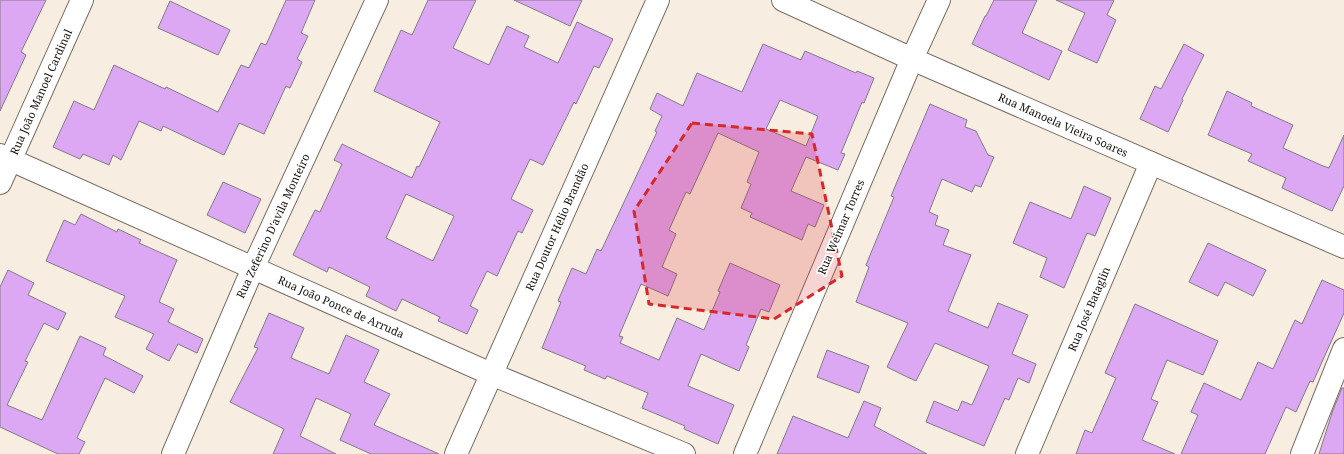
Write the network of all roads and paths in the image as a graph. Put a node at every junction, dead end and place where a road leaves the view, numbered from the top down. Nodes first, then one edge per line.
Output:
1 (82, 0) edge
2 (377, 0) edge
3 (658, 0) edge
4 (783, 0) edge
5 (939, 0) edge
6 (912, 59) junction
7 (5, 158) edge
8 (1151, 163) junction
9 (0, 183) edge
10 (1344, 247) edge
11 (253, 268) junction
12 (1344, 349) edge
13 (491, 374) junction
14 (172, 454) edge
15 (456, 454) edge
16 (684, 454) edge
17 (745, 454) edge
18 (1027, 454) edge
19 (1302, 454) edge

1 - 7 street, Rua João Manoel Cardinal
2 - 11 street, Rua Zeferino D'avila Monteiro
3 - 13 street, Rua Doutor Hélio Brandão
4 - 6 street, Rua Manoela Vieira Soares
5 - 6 street, Rua Weimar Torres
6 - 8 street, Rua Manoela Vieira Soares
6 - 17 street, Rua Weimar Torres
7 - 9 street, Rua João Manoel Cardinal
7 - 11 street, Rua João Ponce de Arruda
8 - 10 street, Rua Manoela Vieira Soares
8 - 18 street, Rua José Bataglin
11 - 13 street, Rua João Ponce de Arruda
11 - 14 street, Rua Zeferino D'avila Monteiro
12 - 19 street
13 - 15 street, Rua Doutor Hélio Brandão
13 - 16 street, Rua João Ponce de Arruda

